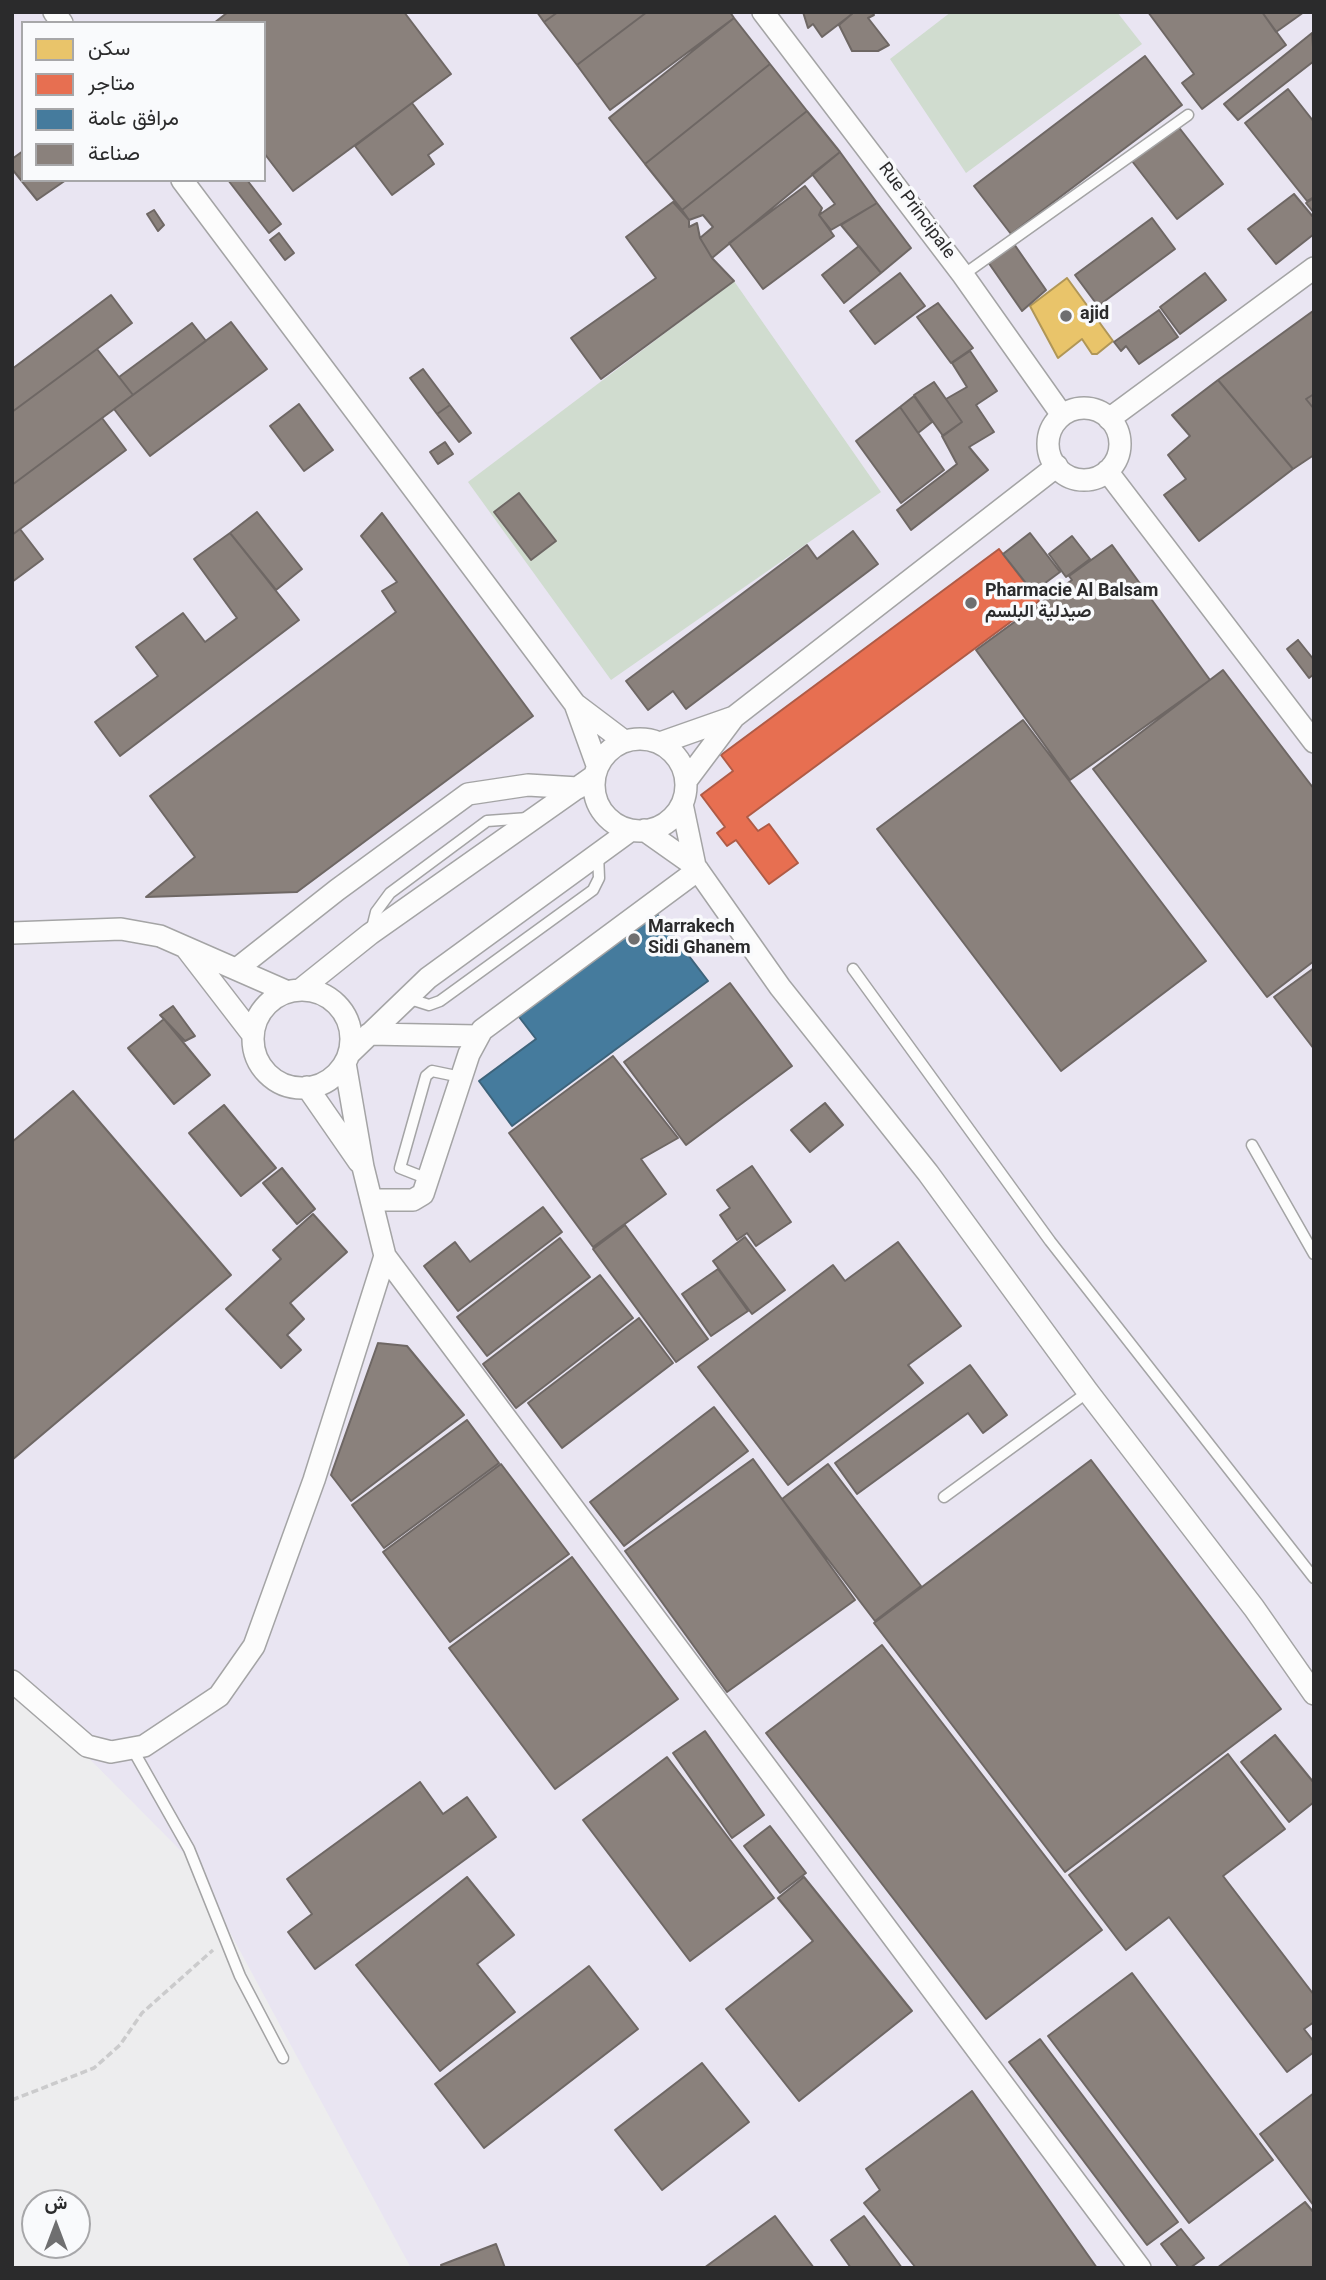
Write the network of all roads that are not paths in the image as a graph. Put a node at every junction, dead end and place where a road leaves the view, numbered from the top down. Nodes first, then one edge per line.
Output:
1 (763, 12) edge
2 (1188, 116) dead end
3 (184, 182) edge
4 (1314, 268) edge
5 (963, 275) junction
6 (1062, 415) junction
7 (1110, 419) junction
8 (1056, 466) junction
9 (1107, 471) junction
10 (575, 704) junction
11 (734, 717) junction
12 (624, 741) junction
13 (1314, 742) edge
14 (660, 743) junction
15 (590, 776) junction
16 (686, 781) junction
17 (682, 804) junction
18 (638, 830) junction
19 (697, 868) junction
20 (12, 933) edge
21 (185, 947) junction
22 (238, 968) junction
23 (853, 969) dead end
24 (294, 991) junction
25 (369, 1034) junction
26 (253, 1035) junction
27 (478, 1035) junction
28 (347, 1058) junction
29 (461, 1077) junction
30 (307, 1087) junction
31 (1252, 1146) dead end
32 (363, 1167) junction
33 (428, 1179) junction
34 (371, 1200) junction
35 (1314, 1254) edge
36 (385, 1256) junction
37 (1088, 1392) junction
38 (944, 1497) dead end
39 (1314, 1578) edge
40 (12, 1681) edge
41 (1314, 1694) edge
42 (133, 1750) junction
43 (283, 2058) dead end
44 (1140, 2268) edge

1 - 5 street, Rue Principale
2 - 5 lane
3 - 10 street
4 - 7 street
5 - 6 street, Rue Principale
6 - 7 street
6 - 8 street
7 - 9 street
8 - 9 street
8 - 11 street
9 - 13 street
10 - 12 street
10 - 15 street
11 - 14 street
11 - 16 street
12 - 14 street
12 - 15 street
14 - 16 street
15 - 18 street
15 - 22 street
15 - 24 street
16 - 17 street
17 - 18 street
17 - 19 street
18 - 19 street
18 - 25 street
19 - 27 street
19 - 37 street
20 - 21 street
21 - 22 street
21 - 26 street
22 - 24 street
23 - 39 lane
24 - 26 street
24 - 28 street
25 - 27 street
25 - 28 street
26 - 30 street
27 - 29 street
28 - 30 street
28 - 32 street
29 - 33 street
29 - 33 lane
30 - 32 street
31 - 35 lane
32 - 34 street
33 - 34 street
34 - 36 street
36 - 42 street
36 - 44 street
37 - 38 lane
37 - 41 street
40 - 42 street
42 - 43 lane

